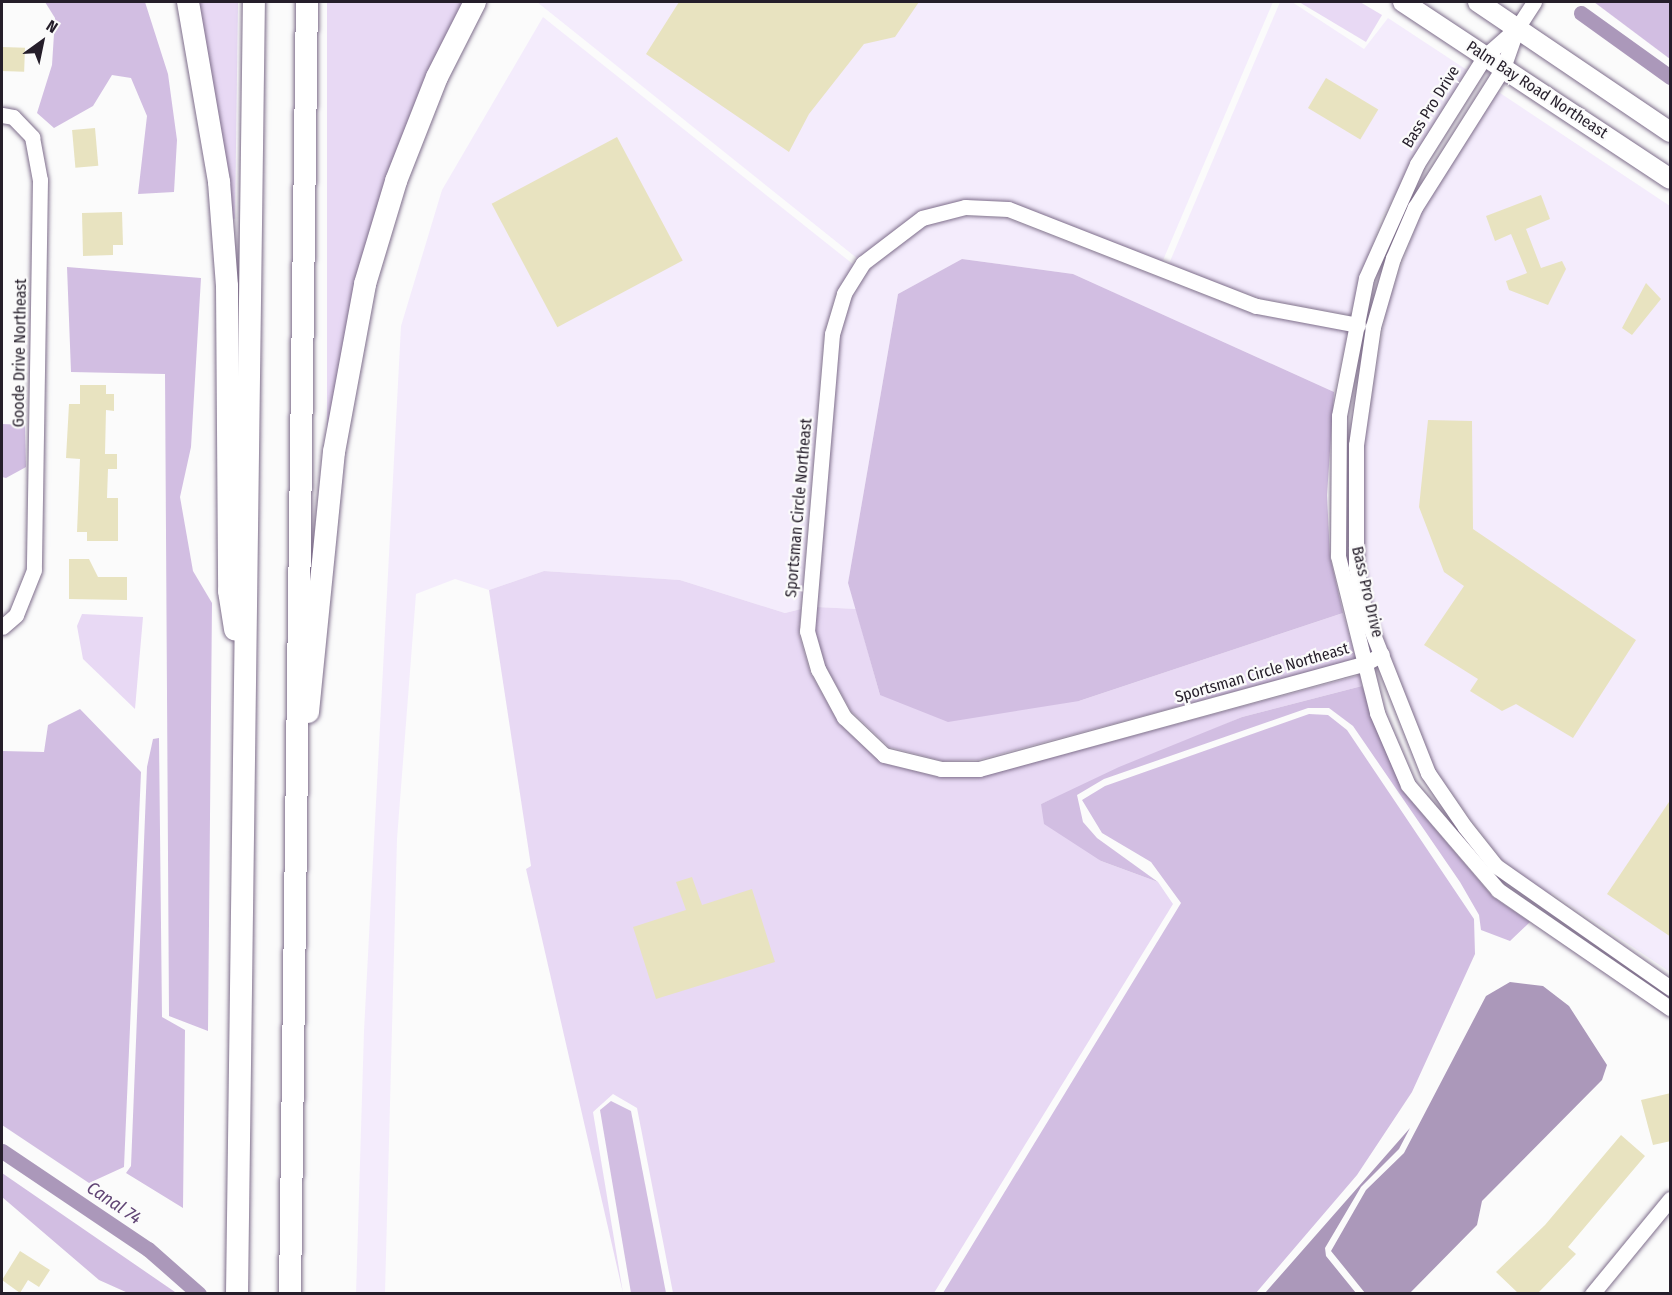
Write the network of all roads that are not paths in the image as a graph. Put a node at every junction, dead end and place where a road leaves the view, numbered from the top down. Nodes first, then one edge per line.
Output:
1 (188, 2) edge
2 (254, 2) edge
3 (307, 2) edge
4 (475, 2) edge
5 (1403, 2) edge
6 (1478, 2) edge
7 (1534, 2) edge
8 (1517, 28) junction
9 (1485, 56) junction
10 (1503, 68) junction
11 (2, 115) edge
12 (1671, 132) edge
13 (1671, 179) edge
14 (1358, 325) junction
15 (2, 627) edge
16 (1382, 654) junction
17 (1366, 663) junction
18 (245, 691) junction
19 (297, 770) junction
20 (1671, 988) edge
21 (1671, 1008) edge
22 (1671, 1199) edge
23 (237, 1293) edge
24 (290, 1293) edge
25 (1592, 1293) edge

1 - 18 highway
2 - 18 highway
3 - 19 highway
4 - 19 highway
5 - 9 main road, Palm Bay Road Northeast
6 - 8 main road
7 - 8 street
8 - 9 street, Bass Pro Drive
8 - 10 street, Bass Pro Drive
8 - 12 main road
9 - 10 main road, Palm Bay Road Northeast
9 - 14 street, Bass Pro Drive
10 - 13 main road, Palm Bay Road Northeast
10 - 16 street, Bass Pro Drive
11 - 15 street, Goode Drive Northeast
14 - 17 street, Bass Pro Drive
14 - 17 street, Sportsman Circle Northeast
16 - 17 street, Sportsman Circle Northeast
16 - 20 street, Bass Pro Drive
17 - 21 street, Bass Pro Drive
18 - 23 highway
19 - 24 highway
22 - 25 street

